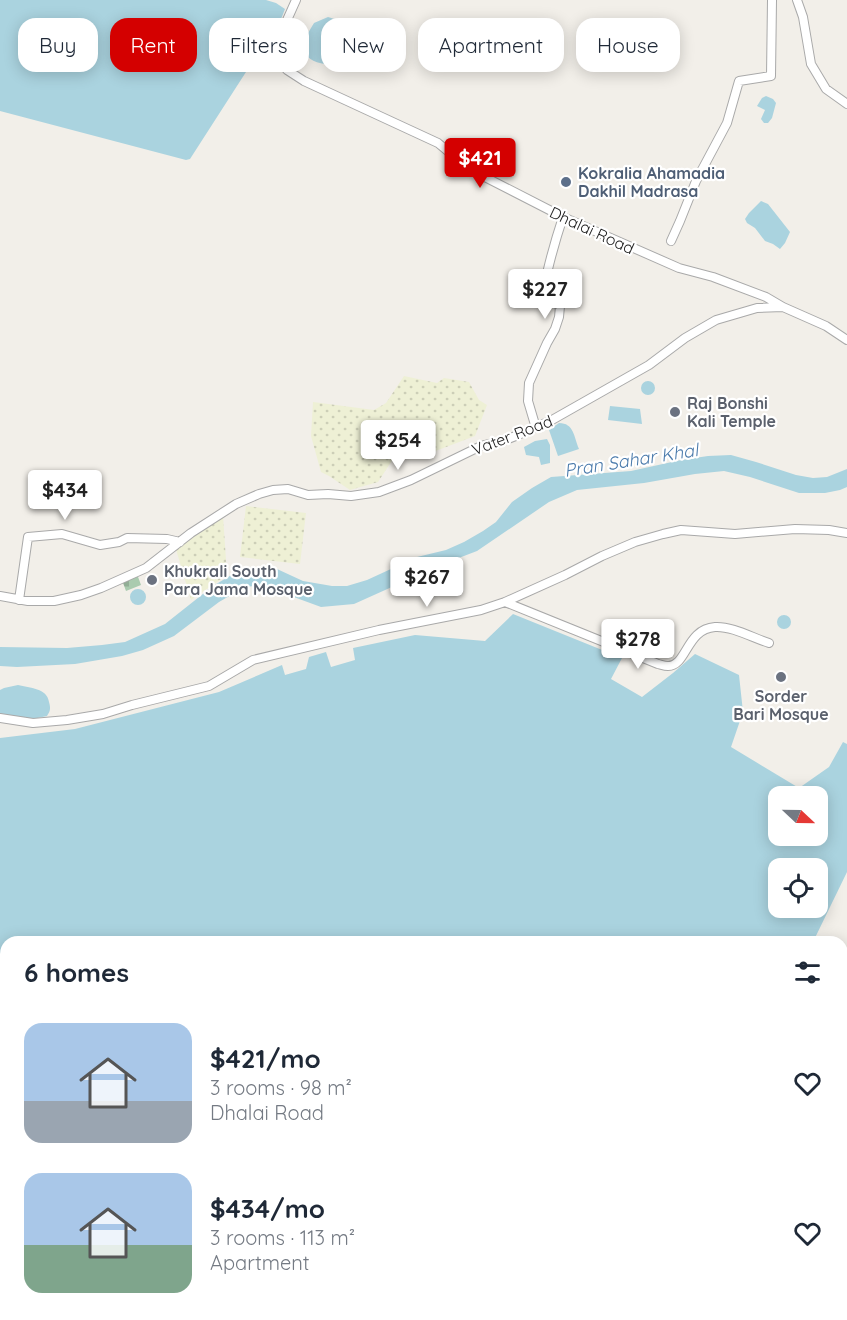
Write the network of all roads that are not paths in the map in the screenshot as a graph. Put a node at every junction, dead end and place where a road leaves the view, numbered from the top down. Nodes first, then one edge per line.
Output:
1 (296, 0) edge
2 (772, 0) edge
3 (797, 0) edge
4 (847, 104) edge
5 (563, 217) junction
6 (671, 241) dead end
7 (783, 307) junction
8 (847, 340) edge
9 (536, 428) junction
10 (847, 533) edge
11 (180, 542) junction
12 (0, 596) edge
13 (19, 600) junction
14 (505, 602) junction
15 (769, 643) dead end
16 (0, 718) edge

1 - 5 street, Dhalai Road
2 - 6 street
3 - 4 street
5 - 7 street, Dhalai Road
5 - 9 street
7 - 8 street, Dhalai Road
7 - 9 street, Vater Road
9 - 11 street, Vater Road
10 - 14 street
11 - 13 street, Vater Road
11 - 13 street
12 - 13 street, Vater Road
14 - 15 street
14 - 16 street

